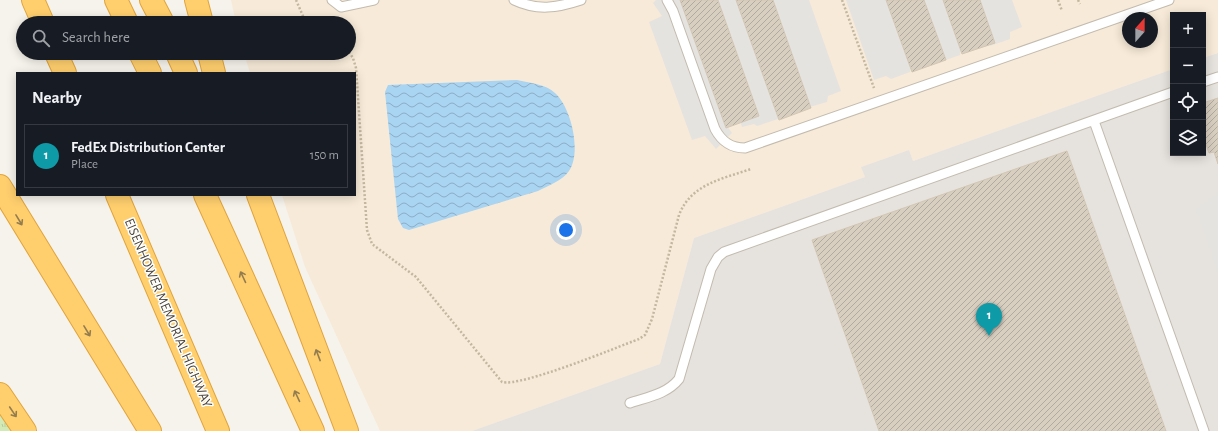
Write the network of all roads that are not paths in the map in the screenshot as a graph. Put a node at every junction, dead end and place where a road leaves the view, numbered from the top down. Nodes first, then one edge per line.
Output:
1 (34, 0) edge
2 (116, 0) edge
3 (151, 0) edge
4 (196, 0) edge
5 (332, 0) edge
6 (374, 0) edge
7 (514, 0) edge
8 (581, 0) edge
9 (667, 0) edge
10 (1169, 0) edge
11 (40, 16) edge
12 (124, 16) edge
13 (159, 16) edge
14 (200, 16) edge
15 (59, 60) edge
16 (144, 60) edge
17 (180, 60) edge
18 (211, 60) edge
19 (65, 72) edge
20 (150, 72) edge
21 (186, 72) edge
22 (214, 72) edge
23 (1218, 77) edge
24 (1206, 81) edge
25 (1170, 93) edge
26 (1094, 121) junction
27 (0, 186) edge
28 (117, 196) edge
29 (205, 196) edge
30 (242, 196) edge
31 (258, 196) edge
32 (305, 322) junction
33 (0, 394) edge
34 (630, 404) dead end
35 (25, 431) edge
36 (150, 431) edge
37 (218, 431) edge
38 (313, 431) edge
39 (347, 431) edge
40 (1204, 431) edge

1 - 11 highway
2 - 12 highway
3 - 13 highway
4 - 14 highway
5 - 6 lane
7 - 8 lane
9 - 10 lane
15 - 19 highway
16 - 20 highway
17 - 21 highway
18 - 22 highway
23 - 24 lane
25 - 26 lane
26 - 34 lane
26 - 40 lane
27 -> 36 highway
28 - 37 highway, EISENHOWER MEMORIAL HIGHWAY
38 -> 29 highway
30 - 32 highway
31 - 32 highway
39 -> 32 highway
33 -> 35 highway

